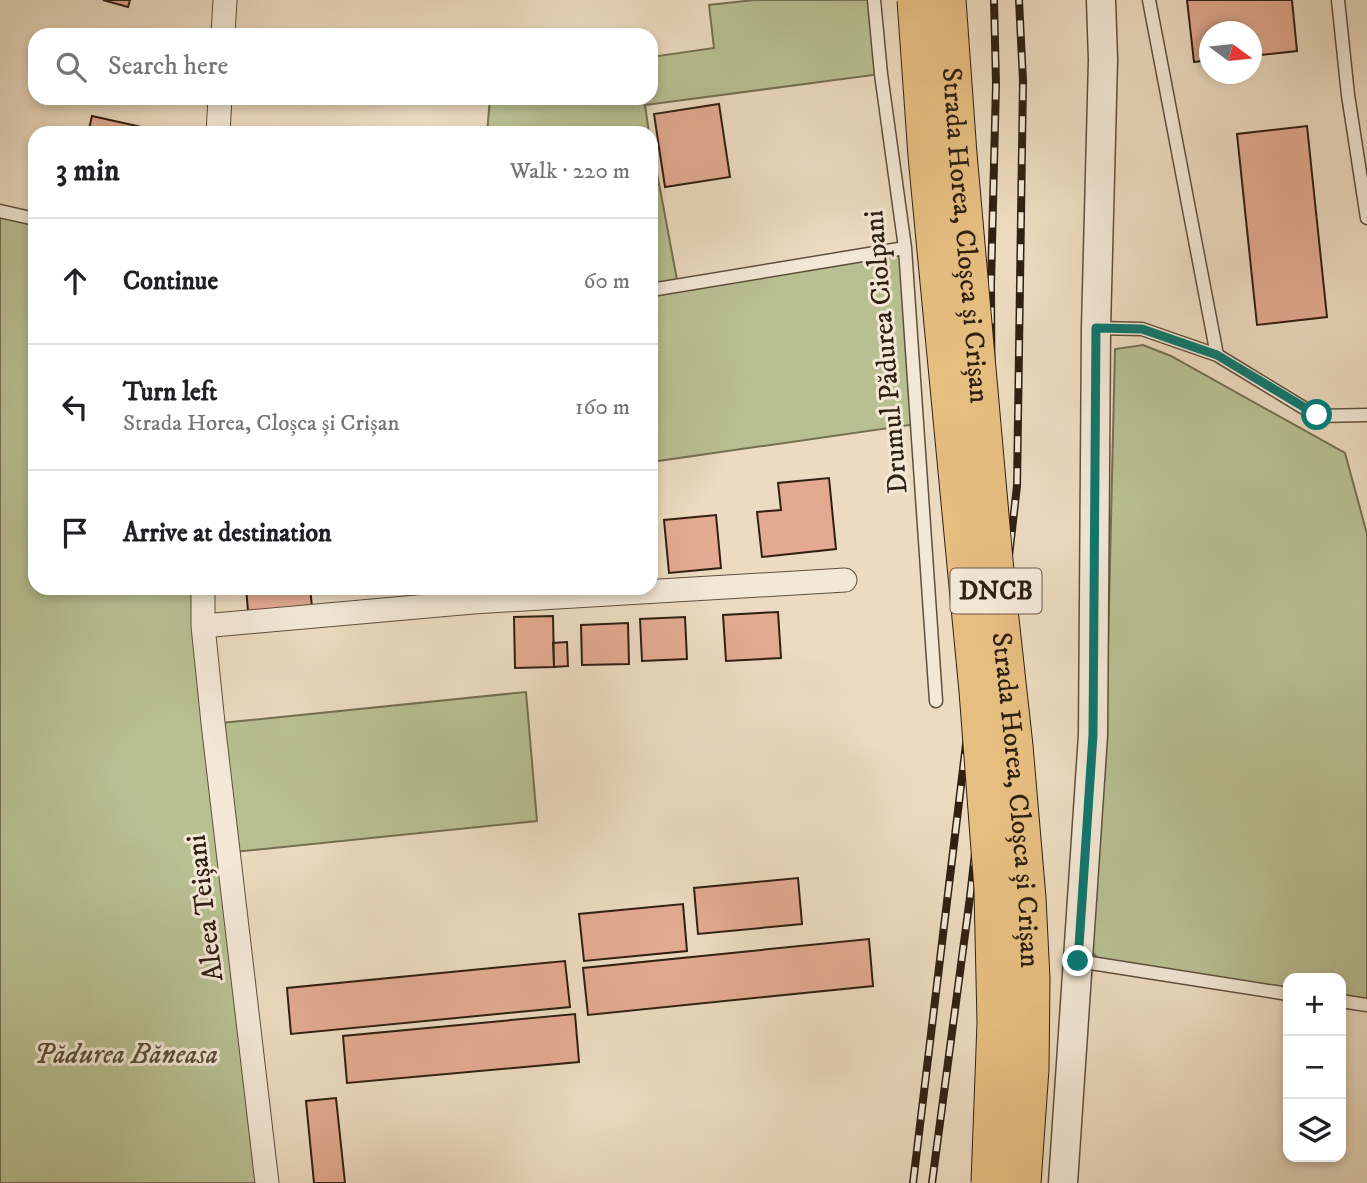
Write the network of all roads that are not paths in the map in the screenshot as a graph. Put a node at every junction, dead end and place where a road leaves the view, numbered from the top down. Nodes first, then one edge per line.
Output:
1 (225, 0) edge
2 (874, 0) edge
3 (916, 0) edge
4 (947, 0) edge
5 (1101, 0) edge
6 (1149, 0) edge
7 (1338, 0) edge
8 (223, 28) edge
9 (220, 105) edge
10 (218, 126) edge
11 (0, 211) edge
12 (28, 217) edge
13 (1367, 218) edge
14 (905, 248) junction
15 (658, 289) edge
16 (1096, 328) junction
17 (1217, 355) junction
18 (1367, 415) edge
19 (845, 580) dead end
20 (658, 591) edge
21 (203, 595) edge
22 (591, 595) edge
23 (203, 626) junction
24 (936, 701) dead end
25 (1078, 961) junction
26 (1283, 993) edge
27 (1346, 1003) edge
28 (1367, 1005) edge
29 (267, 1183) edge
30 (990, 1183) edge
31 (1022, 1183) edge
32 (1063, 1183) edge

1 - 8 street
2 - 14 lane, Drumul Pădurea Ciolpani
3 - 30 main road, Strada Horea, Cloșca și Crișan / DNCB, bridge
4 - 31 main road, Strada Horea, Cloșca și Crișan / DNCB, bridge
5 - 16 street, Strada Horea, Cloșca și Crișan
6 - 17 lane
7 - 13 lane
9 - 10 street
11 - 12 lane
14 - 15 lane
14 - 24 lane, Drumul Pădurea Ciolpani
16 - 17 lane
16 - 25 street, Strada Horea, Cloșca și Crișan
17 - 18 lane
19 - 20 street
21 - 23 street, Aleea Teișani
22 - 23 street
23 - 29 street, Aleea Teișani
25 - 26 lane
25 - 32 street, Strada Horea, Cloșca și Crișan
27 - 28 lane

